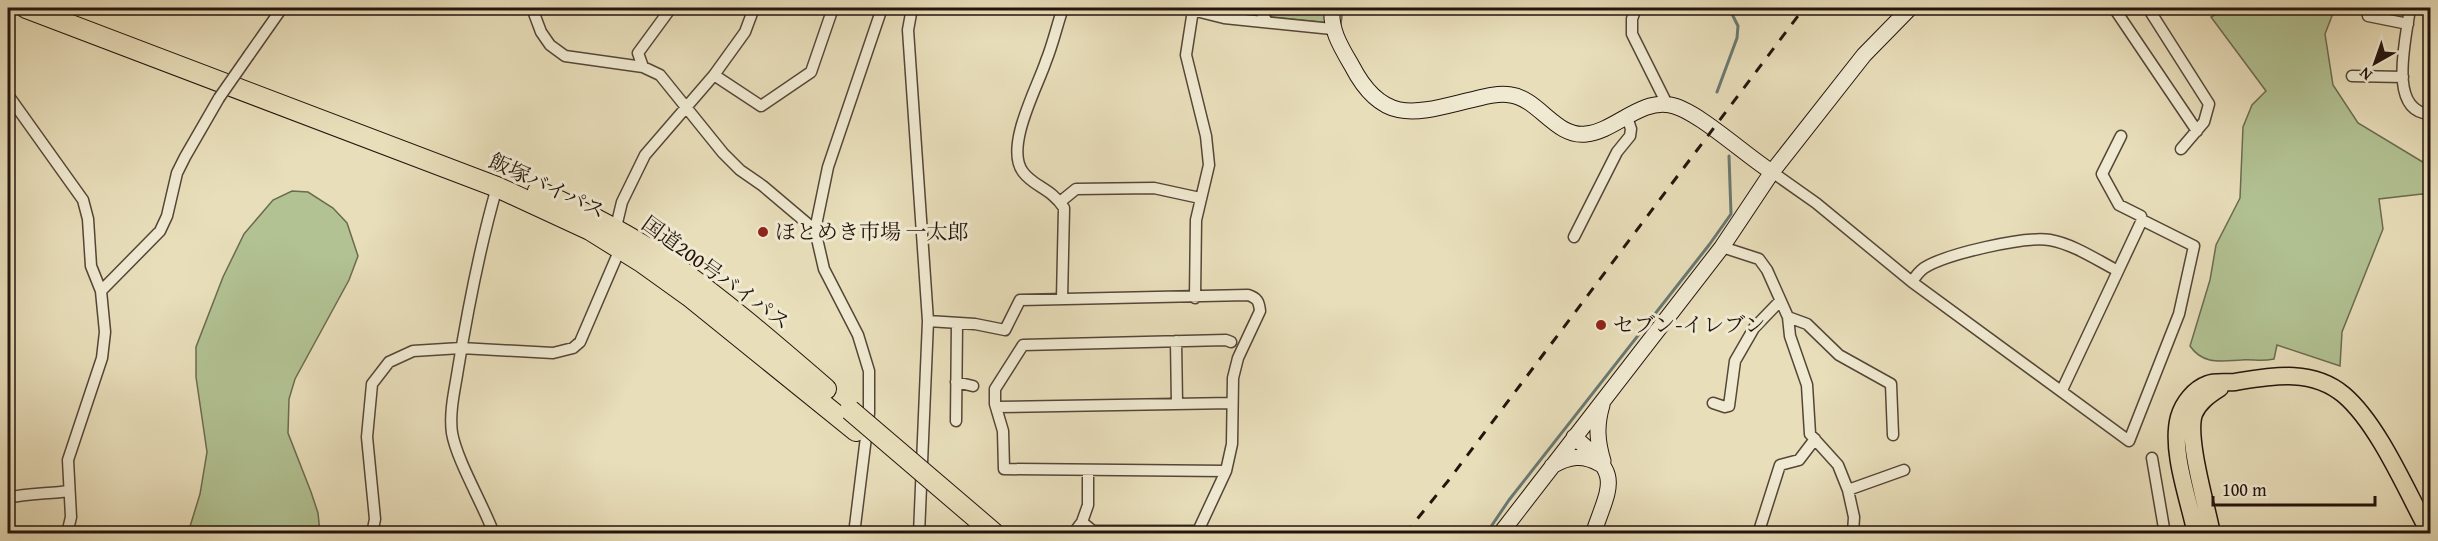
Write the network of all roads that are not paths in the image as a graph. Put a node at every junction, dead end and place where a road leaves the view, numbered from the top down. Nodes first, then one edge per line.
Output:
1 (26, 8) edge
2 (62, 8) edge
3 (282, 8) edge
4 (532, 8) edge
5 (671, 8) edge
6 (754, 8) edge
7 (833, 8) edge
8 (882, 8) edge
9 (912, 8) edge
10 (1063, 8) edge
11 (1259, 8) edge
12 (1332, 8) edge
13 (1636, 8) edge
14 (1910, 8) edge
15 (2114, 8) edge
16 (2148, 8) edge
17 (2410, 8) edge
18 (1189, 9) edge
19 (2368, 16) dead end
20 (1267, 22) junction
21 (2408, 24) junction
22 (1332, 29) junction
23 (643, 67) junction
24 (714, 75) junction
25 (2352, 76) dead end
26 (2403, 77) junction
27 (8, 95) edge
28 (1667, 104) junction
29 (686, 109) junction
30 (2430, 114) edge
31 (1628, 117) junction
32 (2196, 131) junction
33 (2121, 136) dead end
34 (2181, 149) dead end
35 (1772, 172) junction
36 (497, 186) junction
37 (1200, 198) junction
38 (1060, 202) junction
39 (2142, 220) junction
40 (614, 229) junction
41 (815, 230) junction
42 (1574, 237) dead end
43 (1722, 247) junction
44 (620, 249) junction
45 (2118, 271) junction
46 (1912, 282) junction
47 (101, 291) junction
48 (1195, 298) junction
49 (1062, 299) junction
50 (1780, 300) junction
51 (1788, 316) junction
52 (928, 321) junction
53 (957, 323) junction
54 (1176, 341) junction
55 (1230, 342) dead end
56 (461, 348) junction
57 (956, 382) junction
58 (2228, 383) junction
59 (973, 386) dead end
60 (2062, 390) junction
61 (1603, 400) junction
62 (1232, 403) junction
63 (1713, 403) dead end
64 (1177, 404) junction
65 (996, 406) junction
66 (956, 422) dead end
67 (1893, 435) dead end
68 (1574, 437) junction
69 (1815, 439) junction
70 (2152, 458) dead end
71 (1605, 466) junction
72 (1550, 467) junction
73 (1088, 470) junction
74 (1904, 470) dead end
75 (1226, 471) junction
76 (1848, 490) junction
77 (69, 491) junction
78 (8, 498) edge
79 (1082, 522) junction
80 (1129, 532) edge
81 (67, 534) edge
82 (372, 534) edge
83 (494, 534) edge
84 (854, 534) edge
85 (919, 534) edge
86 (977, 534) edge
87 (995, 534) edge
88 (1073, 534) edge
89 (1500, 534) edge
90 (1593, 534) edge
91 (1758, 534) edge
92 (1853, 534) edge
93 (2165, 534) edge
94 (2196, 534) edge
95 (2212, 534) edge
96 (2430, 534) edge

1 - 36 highway, 飯塚バイパス
2 - 40 highway, 国道200号バイパス
3 - 47 street, bridge
4 - 23 street
5 - 23 street
6 - 24 street
7 - 24 street
8 - 41 street
9 - 52 street
10 - 38 street
11 - 20 street
12 - 22 street
13 - 28 street
14 - 35 street
15 - 32 street
16 - 32 street
17 - 21 street
18 - 20 street
18 - 37 street
19 - 21 street
20 - 22 street
21 - 26 street
22 - 31 street
23 - 29 street
24 - 29 street
25 - 26 street
26 - 30 street
27 - 47 street
28 - 31 street
28 - 35 street
29 - 40 street
29 - 41 street
31 - 42 street
32 - 34 street
33 - 39 street
35 - 43 street
35 - 46 street
36 - 44 highway, 飯塚バイパス
36 - 56 street
37 - 38 street
37 - 48 street
38 - 49 street
39 - 45 street
39 - 60 street
40 - 44 street
40 - 87 highway, 国道200号バイパス, bridge
41 - 84 street
43 - 50 street
43 - 61 street
44 - 56 street
44 - 86 highway, 飯塚バイパス
45 - 46 street
45 - 60 street
46 - 60 street
47 - 77 street
48 - 49 street
48 - 62 street
49 - 53 street
50 - 51 street
50 - 63 street
51 - 67 street
51 - 69 street
52 - 53 street
52 - 85 street
53 - 57 street
54 - 55 street
54 - 64 street
54 - 65 street
56 - 82 street
56 - 83 street
57 - 59 street
57 - 66 street
58 - 94 main road
58 - 95 main road
58 - 96 main road
61 - 68 street
61 - 71 street
62 - 64 street
62 - 75 street
64 - 65 street
65 - 73 street
68 - 71 street
68 - 72 street
69 - 76 street
69 - 91 street
70 - 93 street
71 - 72 street
71 - 90 street
72 - 89 street
73 - 75 street
73 - 79 street
74 - 76 street
75 - 80 street
76 - 92 street
77 - 78 street
77 - 81 street
79 - 80 street
79 - 88 street

